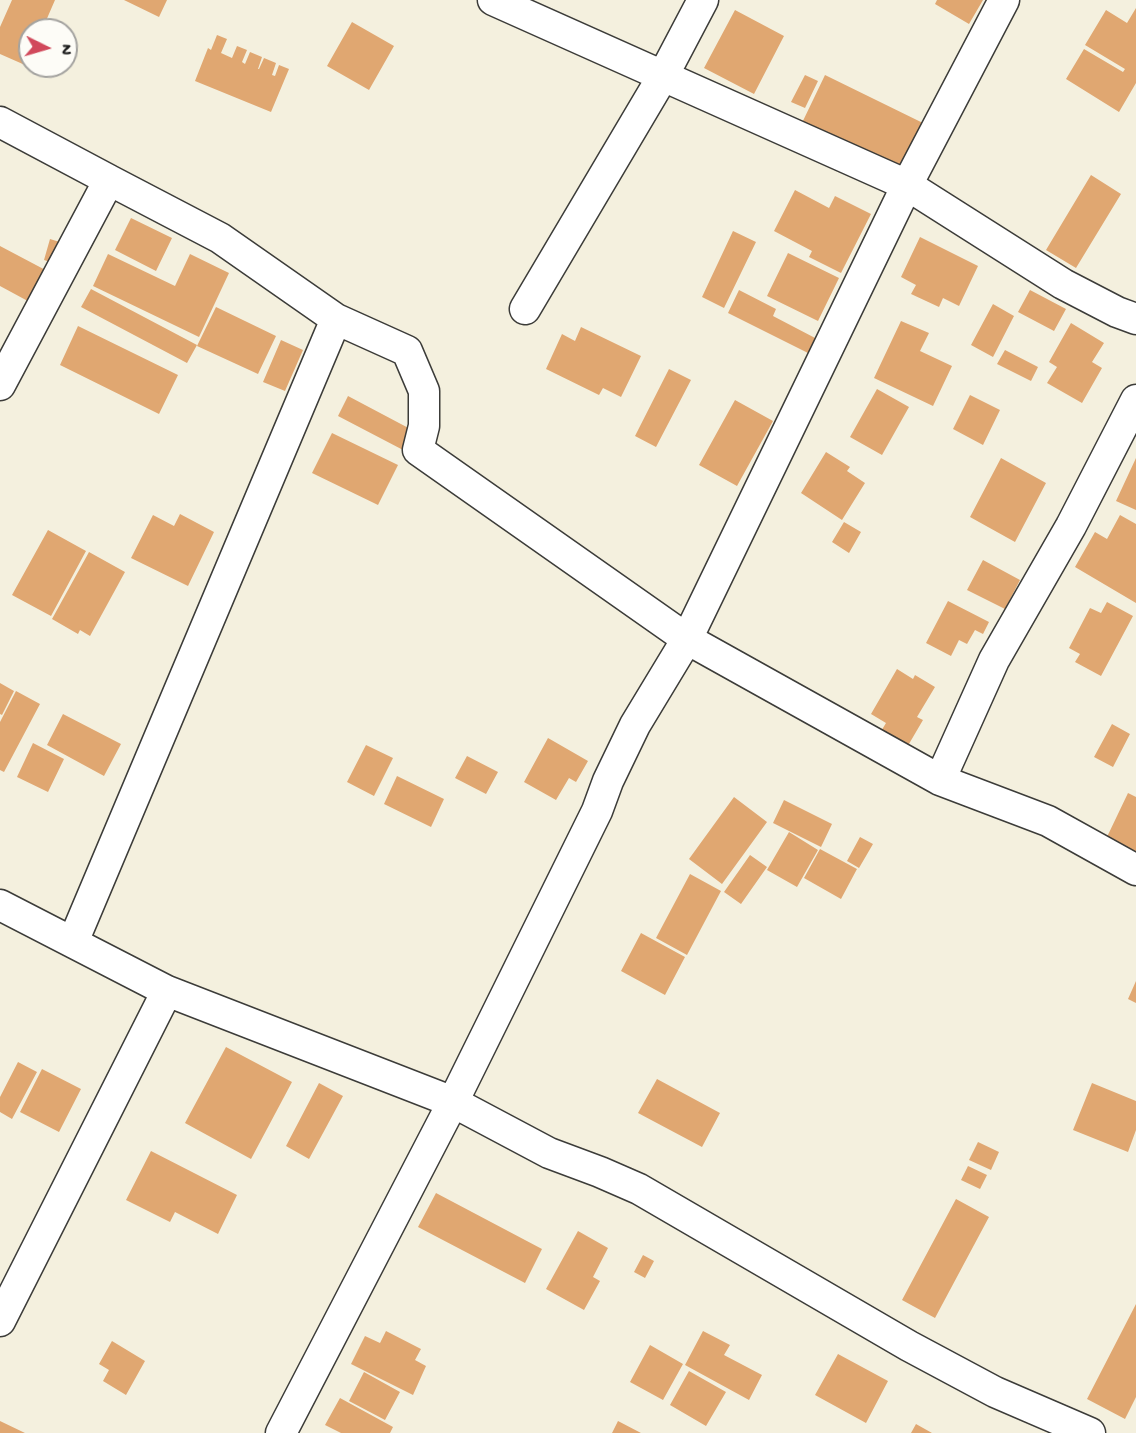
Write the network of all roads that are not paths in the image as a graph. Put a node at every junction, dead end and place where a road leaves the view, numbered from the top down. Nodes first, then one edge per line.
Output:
1 (493, 0) edge
2 (703, 0) edge
3 (1004, 0) edge
4 (663, 76) junction
5 (0, 122) edge
6 (109, 180) junction
7 (907, 185) junction
8 (525, 309) dead end
9 (336, 319) junction
10 (1136, 319) edge
11 (0, 385) edge
12 (1136, 400) edge
13 (687, 639) junction
14 (940, 780) junction
15 (1136, 870) edge
16 (0, 905) edge
17 (73, 942) junction
18 (167, 991) junction
19 (453, 1102) junction
20 (0, 1321) edge
21 (281, 1433) edge
22 (1090, 1433) edge

1 - 4 street
2 - 4 street
3 - 7 street
4 - 7 street
4 - 8 street
5 - 6 street
6 - 9 street
6 - 11 street
7 - 10 street
7 - 13 street
9 - 13 street
9 - 17 street
12 - 14 street
13 - 14 street
13 - 19 street
14 - 15 street
16 - 17 street
17 - 18 street
18 - 19 street
18 - 20 street
19 - 21 street
19 - 22 street

